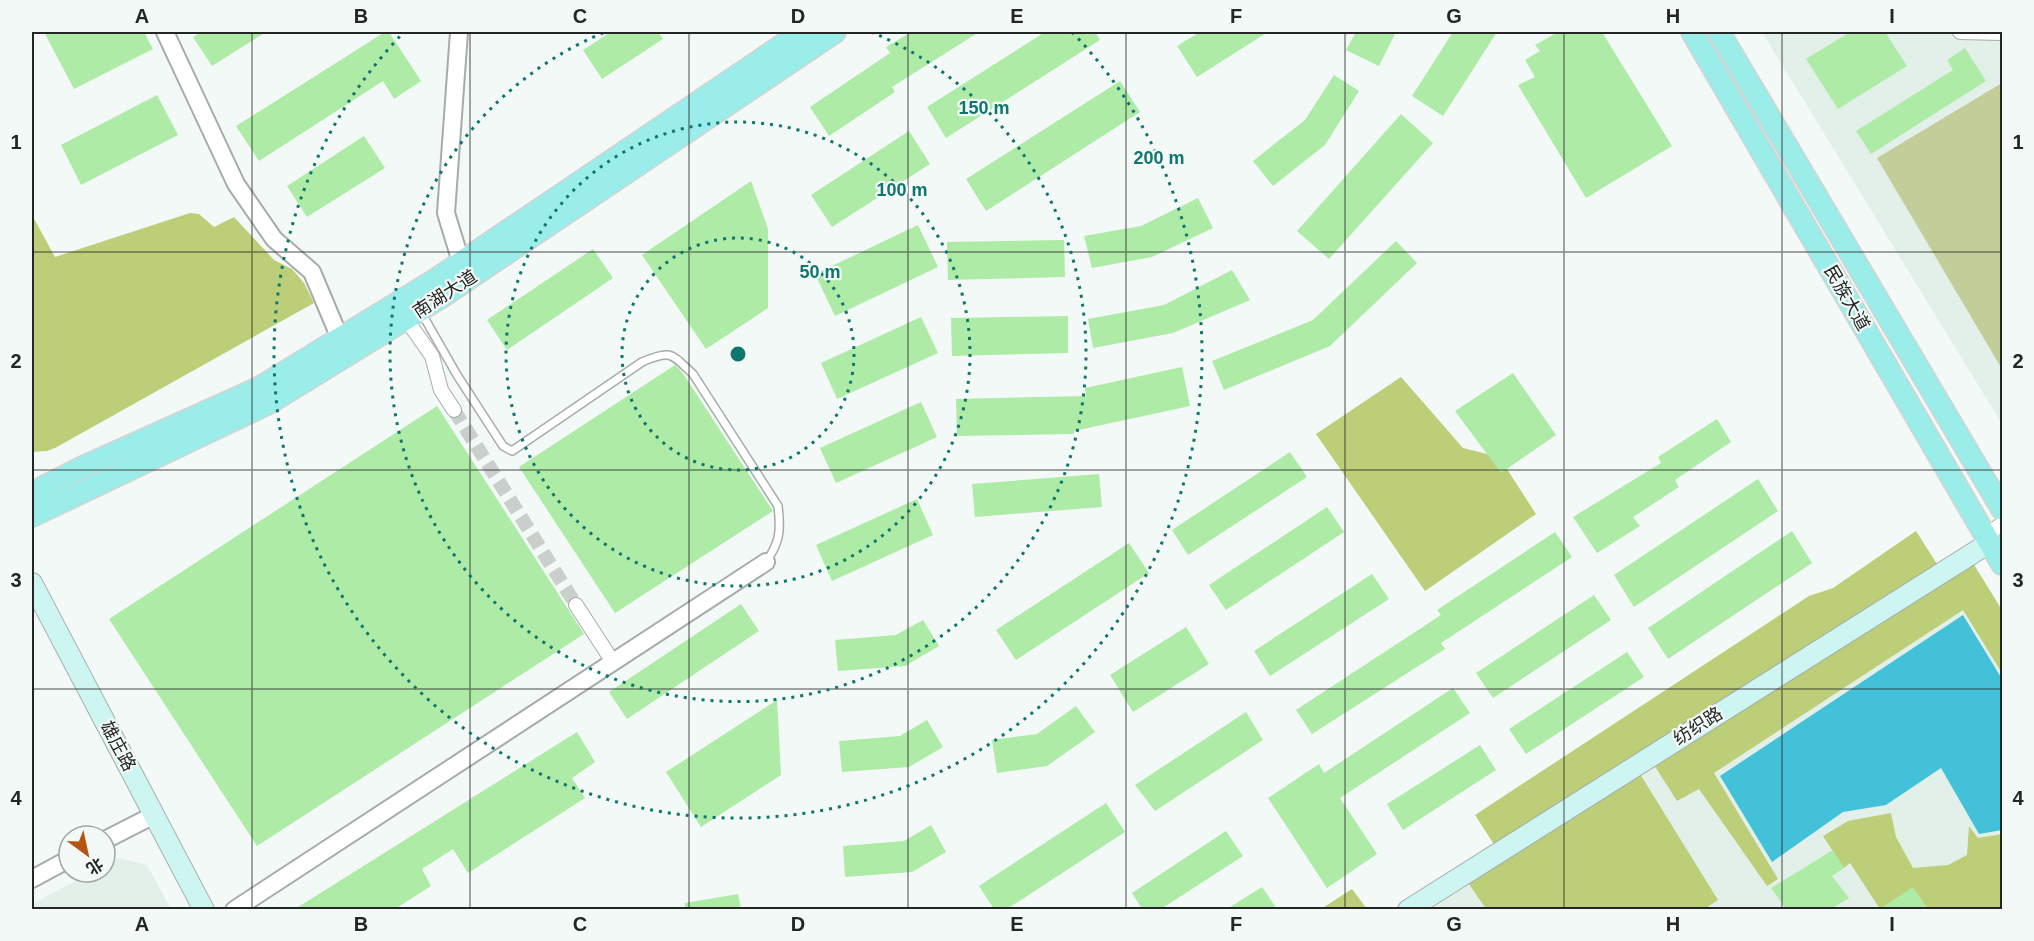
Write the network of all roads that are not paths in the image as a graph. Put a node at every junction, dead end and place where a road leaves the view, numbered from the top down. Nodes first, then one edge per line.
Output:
1 (165, 32) edge
2 (459, 32) edge
3 (802, 32) edge
4 (835, 32) edge
5 (1692, 32) edge
6 (1719, 32) edge
7 (1960, 32) edge
8 (2002, 33) edge
9 (466, 270) junction
10 (413, 315) junction
11 (343, 347) junction
12 (454, 410) tunnel mouth
13 (32, 493) edge
14 (2002, 510) edge
15 (32, 516) edge
16 (1983, 533) junction
17 (766, 562) joint
18 (2002, 564) edge
19 (32, 583) edge
20 (576, 605) tunnel mouth
21 (613, 662) junction
22 (154, 815) junction
23 (117, 834) edge
24 (57, 865) edge
25 (32, 879) edge
26 (204, 909) edge
27 (234, 909) edge
28 (1408, 909) edge

1 - 11 street
2 - 9 street
3 - 9 main road, 南湖大道
4 - 9 main road, 南湖大道
5 - 16 main road, 民族大道
6 - 14 main road, 民族大道
7 - 8 street
9 - 10 main road, 南湖大道
9 - 11 main road, 南湖大道
10 - 11 main road, 南湖大道
10 - 12 street
10 - 17 lane
11 - 13 main road, 南湖大道
11 - 15 main road, 南湖大道
14 - 16 street
14 - 16 street
16 - 18 main road, 民族大道
16 - 28 main road, 纺织路
17 - 21 street
19 - 22 main road, 雄庄路
20 - 21 street
21 - 27 street
22 - 23 street
22 - 26 main road, 雄庄路
24 - 25 street

